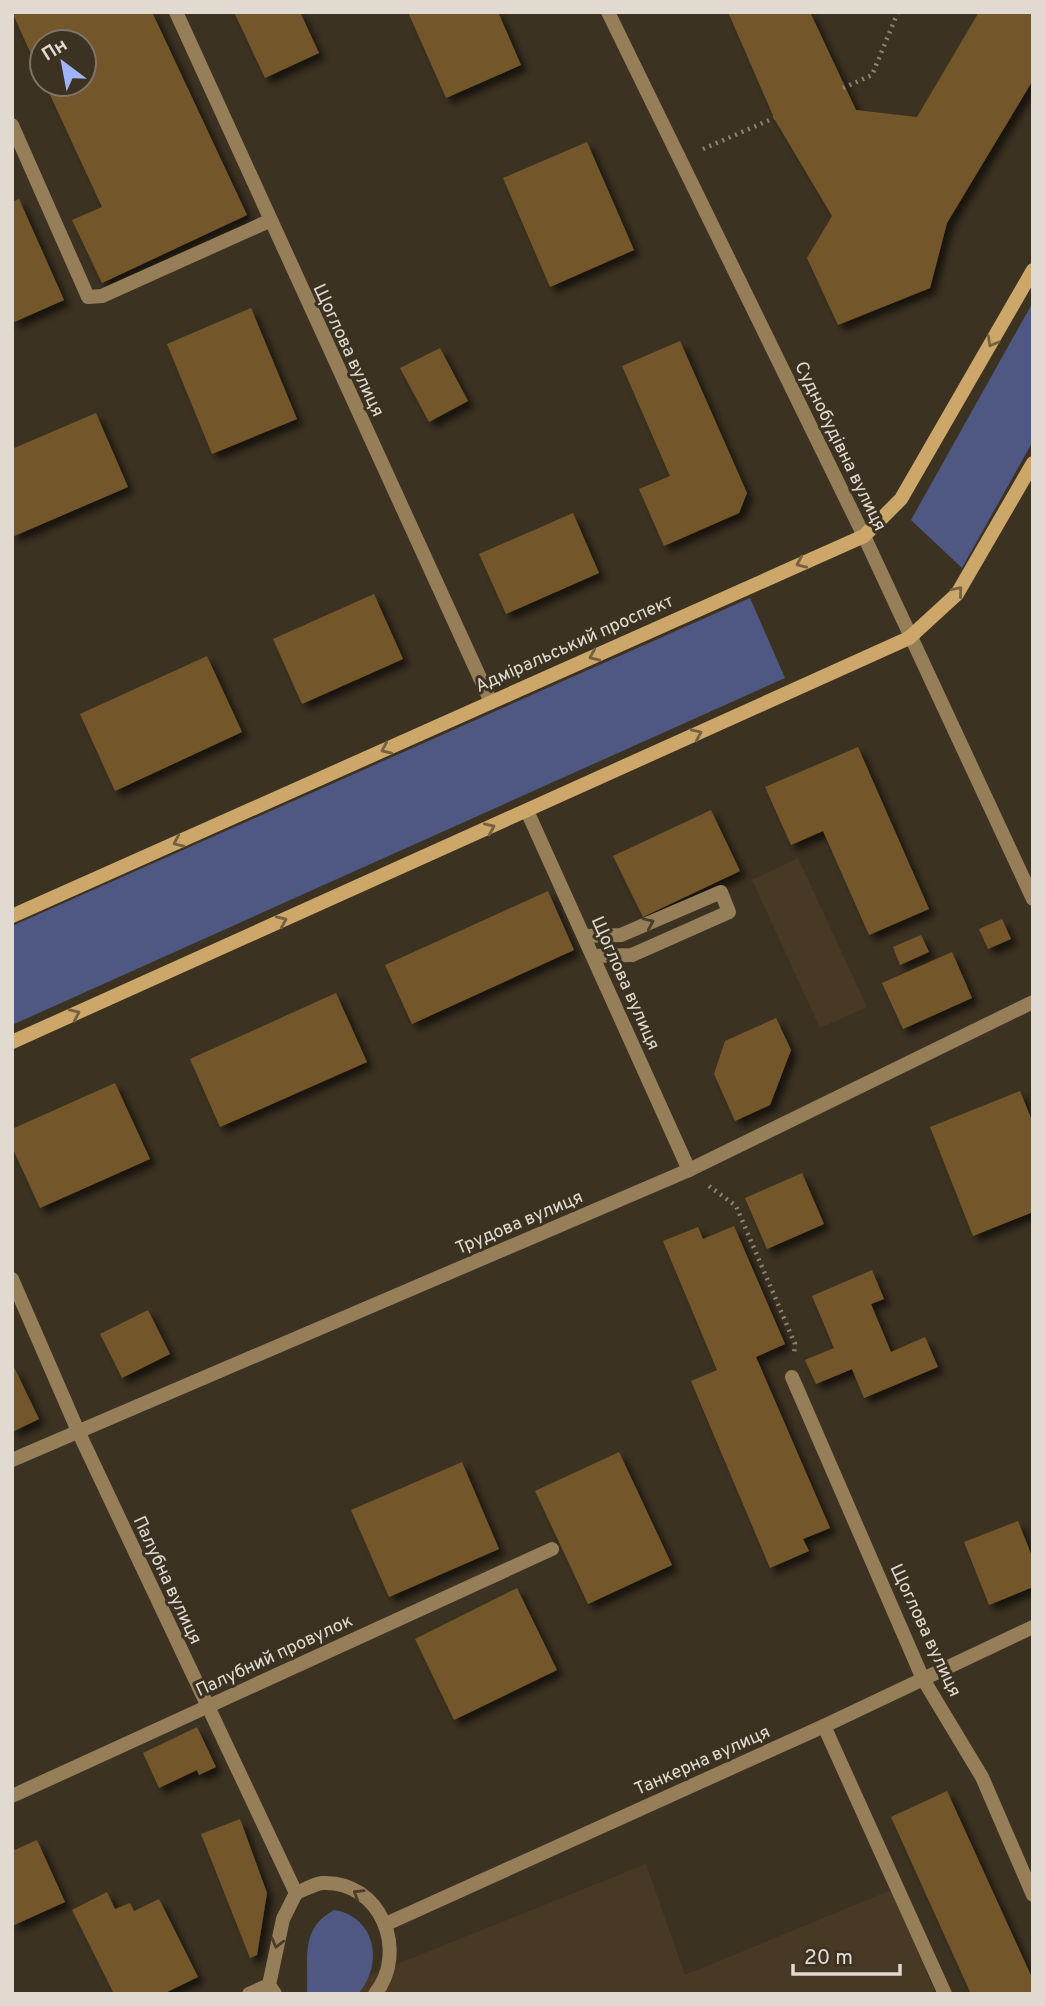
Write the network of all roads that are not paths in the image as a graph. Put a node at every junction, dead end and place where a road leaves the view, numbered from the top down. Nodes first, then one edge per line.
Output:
1 (176, 12) edge
2 (608, 12) edge
3 (12, 125) edge
4 (269, 221) junction
5 (1033, 271) edge
6 (1033, 463) edge
7 (864, 536) junction
8 (909, 638) junction
9 (491, 702) junction
10 (527, 811) junction
11 (1033, 899) edge
12 (12, 916) edge
13 (584, 936) junction
14 (593, 956) junction
15 (1033, 1002) edge
16 (12, 1042) edge
17 (689, 1170) junction
18 (12, 1279) edge
19 (792, 1377) road end
20 (78, 1431) junction
21 (12, 1460) edge
22 (552, 1549) dead end
23 (1033, 1627) edge
24 (923, 1679) junction
25 (206, 1708) junction
26 (824, 1726) junction
27 (12, 1796) edge
28 (296, 1893) junction
29 (1033, 1895) edge
30 (386, 1924) junction
31 (272, 1989) edge
32 (248, 1994) edge
33 (375, 1994) edge
34 (944, 1994) edge

1 - 4 street, Щоглова вулиця
2 - 7 street, Суднобудівна вулиця
3 - 4 street
4 - 9 street, Щоглова вулиця
5 -> 7 main road, Адміральський проспект
8 -> 6 main road
7 - 8 street, Суднобудівна вулиця
7 -> 9 main road, Адміральський проспект
10 -> 8 main road
8 - 11 street, Суднобудівна вулиця
9 -> 12 main road, Адміральський проспект
10 - 13 street, Щоглова вулиця
16 -> 10 main road
13 - 14 street, Щоглова вулиця
13 -> 14 street
14 - 17 street, Щоглова вулиця
15 - 17 street, Трудова вулиця
17 - 20 street, Трудова вулиця
18 - 20 street, Палубна вулиця
19 - 24 street, Щоглова вулиця
20 - 21 street, Трудова вулиця
20 - 25 street, Палубна вулиця
22 - 25 street, Палубний провулок
23 - 24 street, Танкерна вулиця
24 - 26 street, Танкерна вулиця
24 - 29 street, Щоглова вулиця
25 - 27 street, Палубний провулок
25 - 28 street, Палубна вулиця
26 - 30 street, Танкерна вулиця
26 - 34 street
30 -> 28 street
28 -> 31 street
30 - 33 street
31 - 32 street

